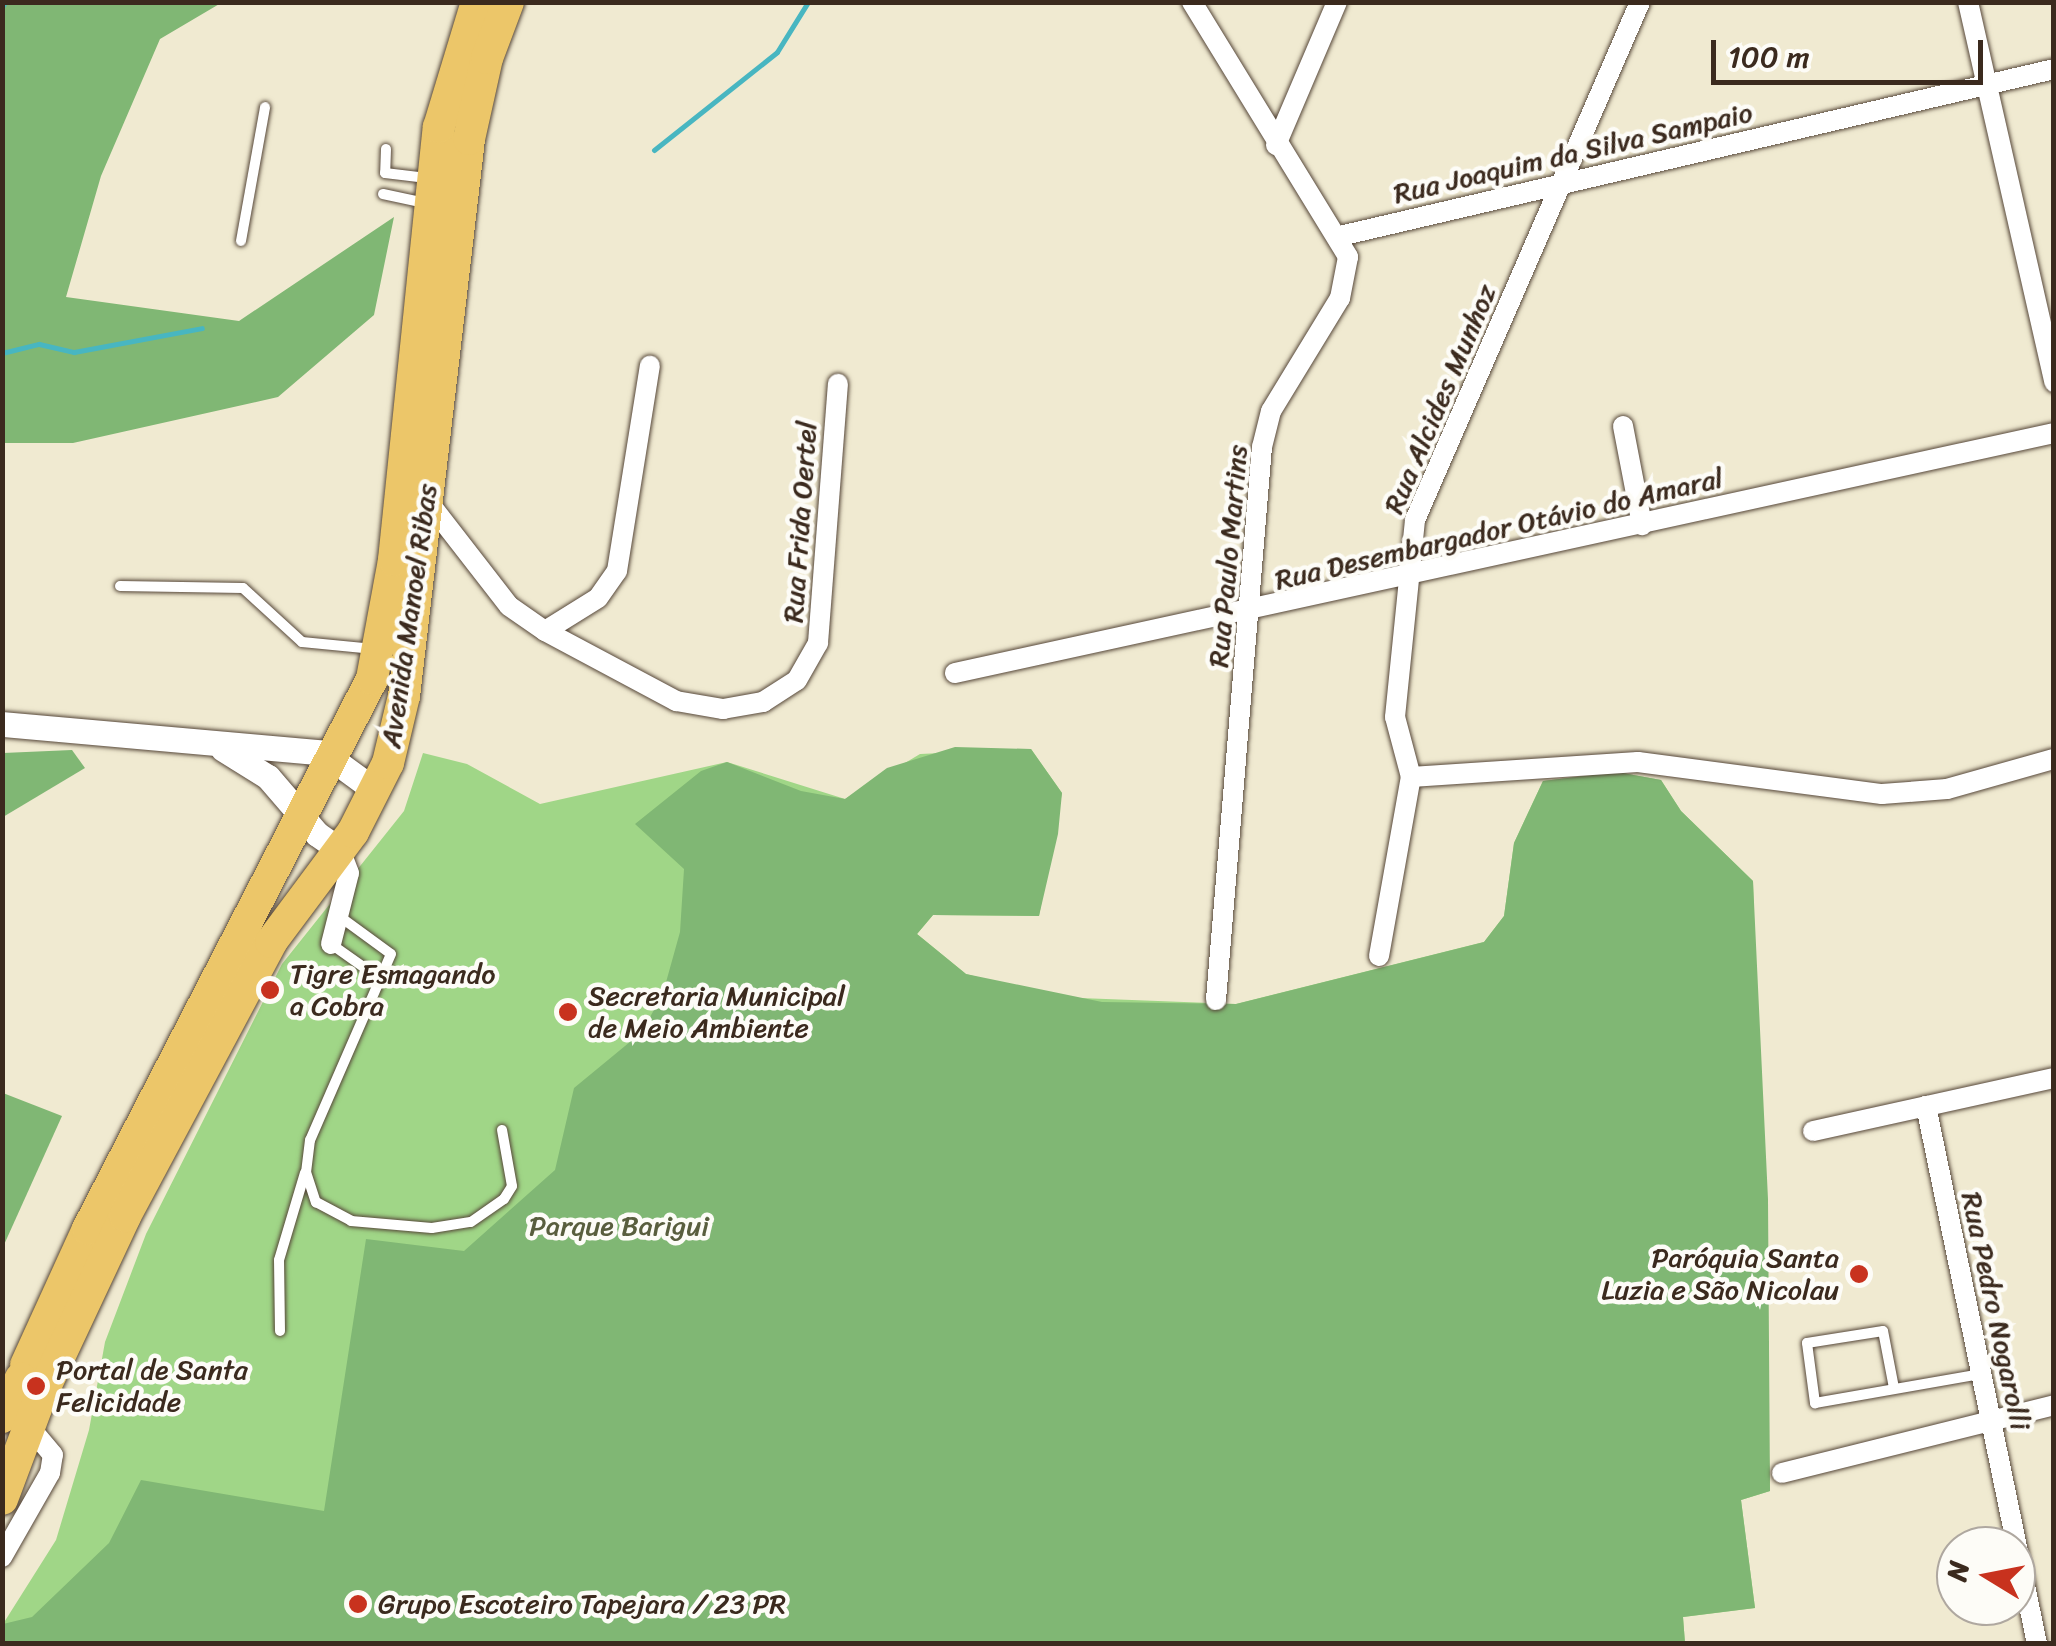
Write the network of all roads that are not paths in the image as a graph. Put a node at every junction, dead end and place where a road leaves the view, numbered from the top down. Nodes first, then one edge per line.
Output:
1 (477, 2) edge
2 (508, 2) edge
3 (1192, 2) edge
4 (1336, 2) edge
5 (1640, 2) edge
6 (1968, 2) edge
7 (2054, 69) edge
8 (1989, 84) junction
9 (265, 107) dead end
10 (1276, 145) junction
11 (386, 148) dead end
12 (385, 174) junction
13 (1561, 184) junction
14 (432, 192) junction
15 (1340, 236) junction
16 (241, 241) dead end
17 (650, 366) dead end
18 (2054, 382) edge
19 (838, 384) dead end
20 (1623, 426) dead end
21 (2054, 433) edge
22 (406, 451) junction
23 (426, 499) junction
24 (1642, 525) junction
25 (394, 560) junction
26 (1409, 577) junction
27 (120, 586) dead end
28 (413, 612) junction
29 (1252, 612) junction
30 (545, 632) junction
31 (380, 649) junction
32 (955, 673) dead end
33 (2, 724) edge
34 (214, 744) junction
35 (335, 757) junction
36 (2054, 759) edge
37 (1412, 777) junction
38 (376, 791) junction
39 (304, 819) junction
40 (340, 850) junction
41 (339, 916) junction
42 (331, 944) joint
43 (1379, 956) dead end
44 (379, 978) junction
45 (1216, 1000) dead end
46 (2054, 1078) edge
47 (1926, 1106) junction
48 (502, 1130) dead end
49 (1813, 1131) dead end
50 (306, 1172) junction
51 (280, 1331) dead end
52 (1981, 1374) junction
53 (1894, 1388) junction
54 (27, 1397) edge
55 (2054, 1405) edge
56 (1990, 1418) junction
57 (1782, 1473) dead end
58 (2, 1498) edge
59 (2, 1557) edge
60 (2037, 1644) edge

1 - 14 main road, Avenida Manoel Ribas
2 - 23 main road, Avenida Manoel Ribas
3 - 10 street, Rua Paulo Martins
4 - 10 street
5 - 13 street, Rua Alcides Munhoz
6 - 8 street
7 - 8 street, Rua Joaquim da Silva Sampaio
8 - 13 street, Rua Joaquim da Silva Sampaio
8 - 18 street
9 - 16 lane
10 - 15 street, Rua Paulo Martins
11 - 12 lane
12 - 14 lane
12 - 14 lane
13 - 15 street, Rua Joaquim da Silva Sampaio
13 - 26 street, Rua Alcides Munhoz
14 - 22 main road, Avenida Manoel Ribas
15 - 29 street, Rua Paulo Martins
17 - 30 street
19 - 30 street, Rua Frida Oertel
20 - 24 street
21 - 24 street, Rua Desembargador Otávio do Amaral
22 - 23 main road
22 - 25 main road, Avenida Manoel Ribas
23 - 28 main road, Avenida Manoel Ribas
23 - 30 street, Rua Frida Oertel
24 - 26 street, Rua Desembargador Otávio do Amaral
25 - 28 main road
25 - 31 main road, Avenida Manoel Ribas
26 - 29 street, Rua Desembargador Otávio do Amaral
26 - 37 street, Rua Alcides Munhoz
27 - 31 lane
28 - 38 main road, Avenida Manoel Ribas
29 - 32 street, Rua Desembargador Otávio do Amaral
29 - 45 street, Rua Paulo Martins
31 - 35 main road, Avenida Manoel Ribas
33 - 34 street
34 - 35 street
34 - 39 street
35 - 38 street
35 - 39 main road, Avenida Manoel Ribas
36 - 37 street
37 - 43 street, Rua Alcides Munhoz
38 - 40 main road, Avenida Manoel Ribas
39 - 40 street
39 - 54 main road, Avenida Manoel Ribas
40 - 41 street
40 - 54 main road, Avenida Manoel Ribas
41 - 42 street
41 - 44 lane
42 - 44 lane
44 - 50 lane
46 - 47 street
47 - 49 street
47 - 52 street, Rua Pedro Nogarolli
48 - 50 lane
50 - 51 lane
52 - 53 lane
52 - 56 street, Rua Pedro Nogarolli
53 - 53 lane
54 - 58 main road, Avenida Manoel Ribas
54 - 59 street
55 - 56 street
56 - 57 street
56 - 60 street, Rua Pedro Nogarolli

